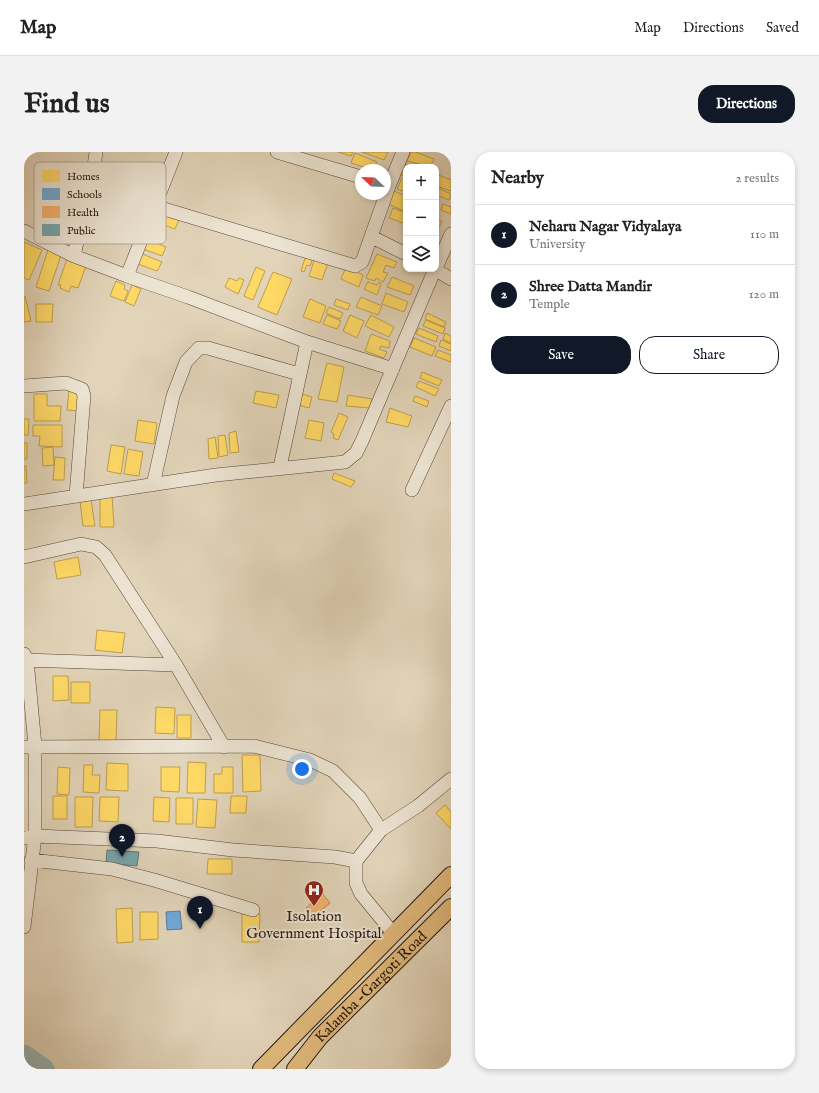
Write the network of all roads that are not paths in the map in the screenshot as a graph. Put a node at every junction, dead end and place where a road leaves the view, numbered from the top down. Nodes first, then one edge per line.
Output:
1 (96, 152) edge
2 (176, 152) edge
3 (277, 152) edge
4 (403, 152) edge
5 (315, 158) edge
6 (95, 162) edge
7 (355, 175) edge
8 (166, 177) edge
9 (391, 177) edge
10 (383, 200) edge
11 (166, 210) edge
12 (24, 231) edge
13 (451, 234) edge
14 (34, 236) edge
15 (372, 237) junction
16 (50, 244) edge
17 (76, 244) edge
18 (139, 244) edge
19 (403, 252) edge
20 (74, 256) junction
21 (439, 260) edge
22 (434, 272) edge
23 (439, 272) edge
24 (126, 276) junction
25 (451, 279) edge
26 (307, 342) junction
27 (394, 369) junction
28 (299, 374) junction
29 (24, 386) edge
30 (451, 406) edge
31 (280, 467) junction
32 (153, 484) junction
33 (412, 490) dead end
34 (76, 496) junction
35 (24, 504) edge
36 (24, 557) edge
37 (25, 658) edge
38 (176, 665) junction
39 (224, 746) junction
40 (30, 747) edge
41 (451, 779) edge
42 (381, 830) junction
43 (29, 837) edge
44 (31, 860) junction
45 (356, 861) junction
46 (451, 875) edge
47 (451, 907) edge
48 (253, 910) dead end
49 (24, 927) edge
50 (393, 933) junction
51 (261, 1069) edge
52 (295, 1069) edge

1 - 6 street
2 - 8 street
3 - 5 street
4 - 9 street
5 - 7 street
10 - 15 street
11 - 15 street
12 - 14 street
13 - 21 street
15 - 19 street
16 - 20 street
17 - 20 street
18 - 24 street
20 - 24 street
22 - 27 street
23 - 25 street
24 - 26 street
26 - 27 street
26 - 28 street
27 - 31 street
28 - 31 street
28 - 32 street
29 - 34 street
30 - 33 street
31 - 32 street
32 - 34 street
34 - 35 street
36 - 38 street
37 - 38 street
37 - 40 street
38 - 39 street
39 - 40 street
39 - 42 street
40 - 43 street
41 - 42 street
42 - 45 street
43 - 44 street
43 - 45 street
44 - 48 street
44 - 49 street
45 - 50 street
46 - 50 main road
47 - 52 main road, Kalamba -Gargoti Road
50 - 51 main road

